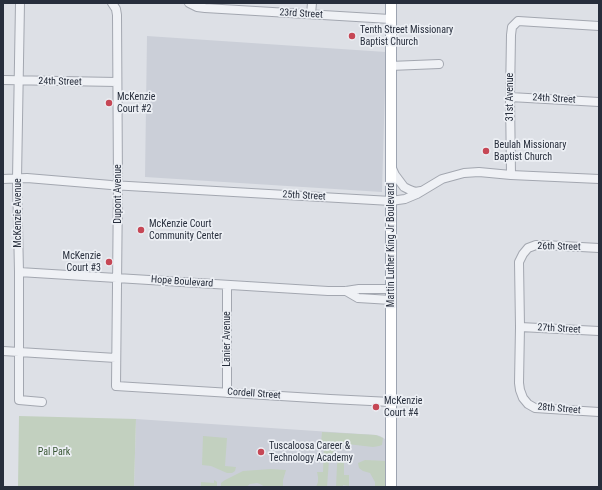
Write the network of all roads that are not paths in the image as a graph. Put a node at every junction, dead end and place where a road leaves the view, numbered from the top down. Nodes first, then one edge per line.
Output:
1 (20, 3) edge
2 (112, 3) edge
3 (189, 3) edge
4 (312, 3) edge
5 (391, 3) edge
6 (311, 14) junction
7 (390, 19) junction
8 (599, 26) edge
9 (439, 64) dead end
10 (390, 66) junction
11 (3, 80) edge
12 (18, 81) junction
13 (117, 82) junction
14 (510, 96) junction
15 (599, 102) edge
16 (390, 164) junction
17 (511, 174) junction
18 (3, 179) edge
19 (17, 179) junction
20 (599, 179) edge
21 (118, 185) junction
22 (424, 190) junction
23 (391, 201) junction
24 (599, 248) edge
25 (19, 272) junction
26 (117, 278) junction
27 (227, 285) junction
28 (391, 289) junction
29 (346, 291) junction
30 (391, 300) junction
31 (520, 327) junction
32 (599, 331) edge
33 (3, 351) edge
34 (18, 352) junction
35 (116, 358) junction
36 (116, 386) joint
37 (227, 393) junction
38 (42, 402) dead end
39 (391, 402) junction
40 (599, 412) edge
41 (391, 487) edge

1 - 12 street, McKenzie Avenue
2 - 13 street, Dupont Avenue
3 - 6 street, 23rd Street
4 - 6 street
5 - 7 main road, Martin Luther King Jr Boulevard
6 - 7 street, 23rd Street
7 - 10 main road, Martin Luther King Jr Boulevard
8 - 14 street, 31st Avenue
9 - 10 street
10 - 16 main road, Martin Luther King Jr Boulevard
11 - 12 street, 24th Street
12 - 13 street, 24th Street
12 - 19 street, McKenzie Avenue
13 - 21 street, Dupont Avenue
14 - 15 street, 24th Street
14 - 17 street, 31st Avenue
16 - 22 street
16 - 23 main road, Martin Luther King Jr Boulevard
17 - 20 street, 25th Street
17 - 22 street, 25th Street
18 - 19 street, 25th Street
19 - 21 street, 25th Street
19 - 25 street, McKenzie Avenue
21 - 23 street, 25th Street
21 - 26 street, Dupont Avenue
22 - 23 street, 25th Street
23 - 28 main road, Martin Luther King Jr Boulevard
24 - 31 street, 26th Street
25 - 26 street, Hope Boulevard
25 - 34 street, McKenzie Avenue
26 - 27 street, Hope Boulevard
26 - 35 street, Dupont Avenue
27 - 29 street, Hope Boulevard
27 - 37 street, Lanier Avenue
28 - 29 street, Hope Boulevard
28 - 30 main road, Martin Luther King Jr Boulevard
29 - 30 street, Hope Boulevard
30 - 39 main road, Martin Luther King Jr Boulevard
31 - 32 street, 27th Street
31 - 40 street, 28th Street
33 - 34 street
34 - 35 street
34 - 38 street, McKenzie Avenue
35 - 36 street, Dupont Avenue
36 - 37 street, Cordell Street
37 - 39 street, Cordell Street
39 - 41 main road, Martin Luther King Jr Boulevard

